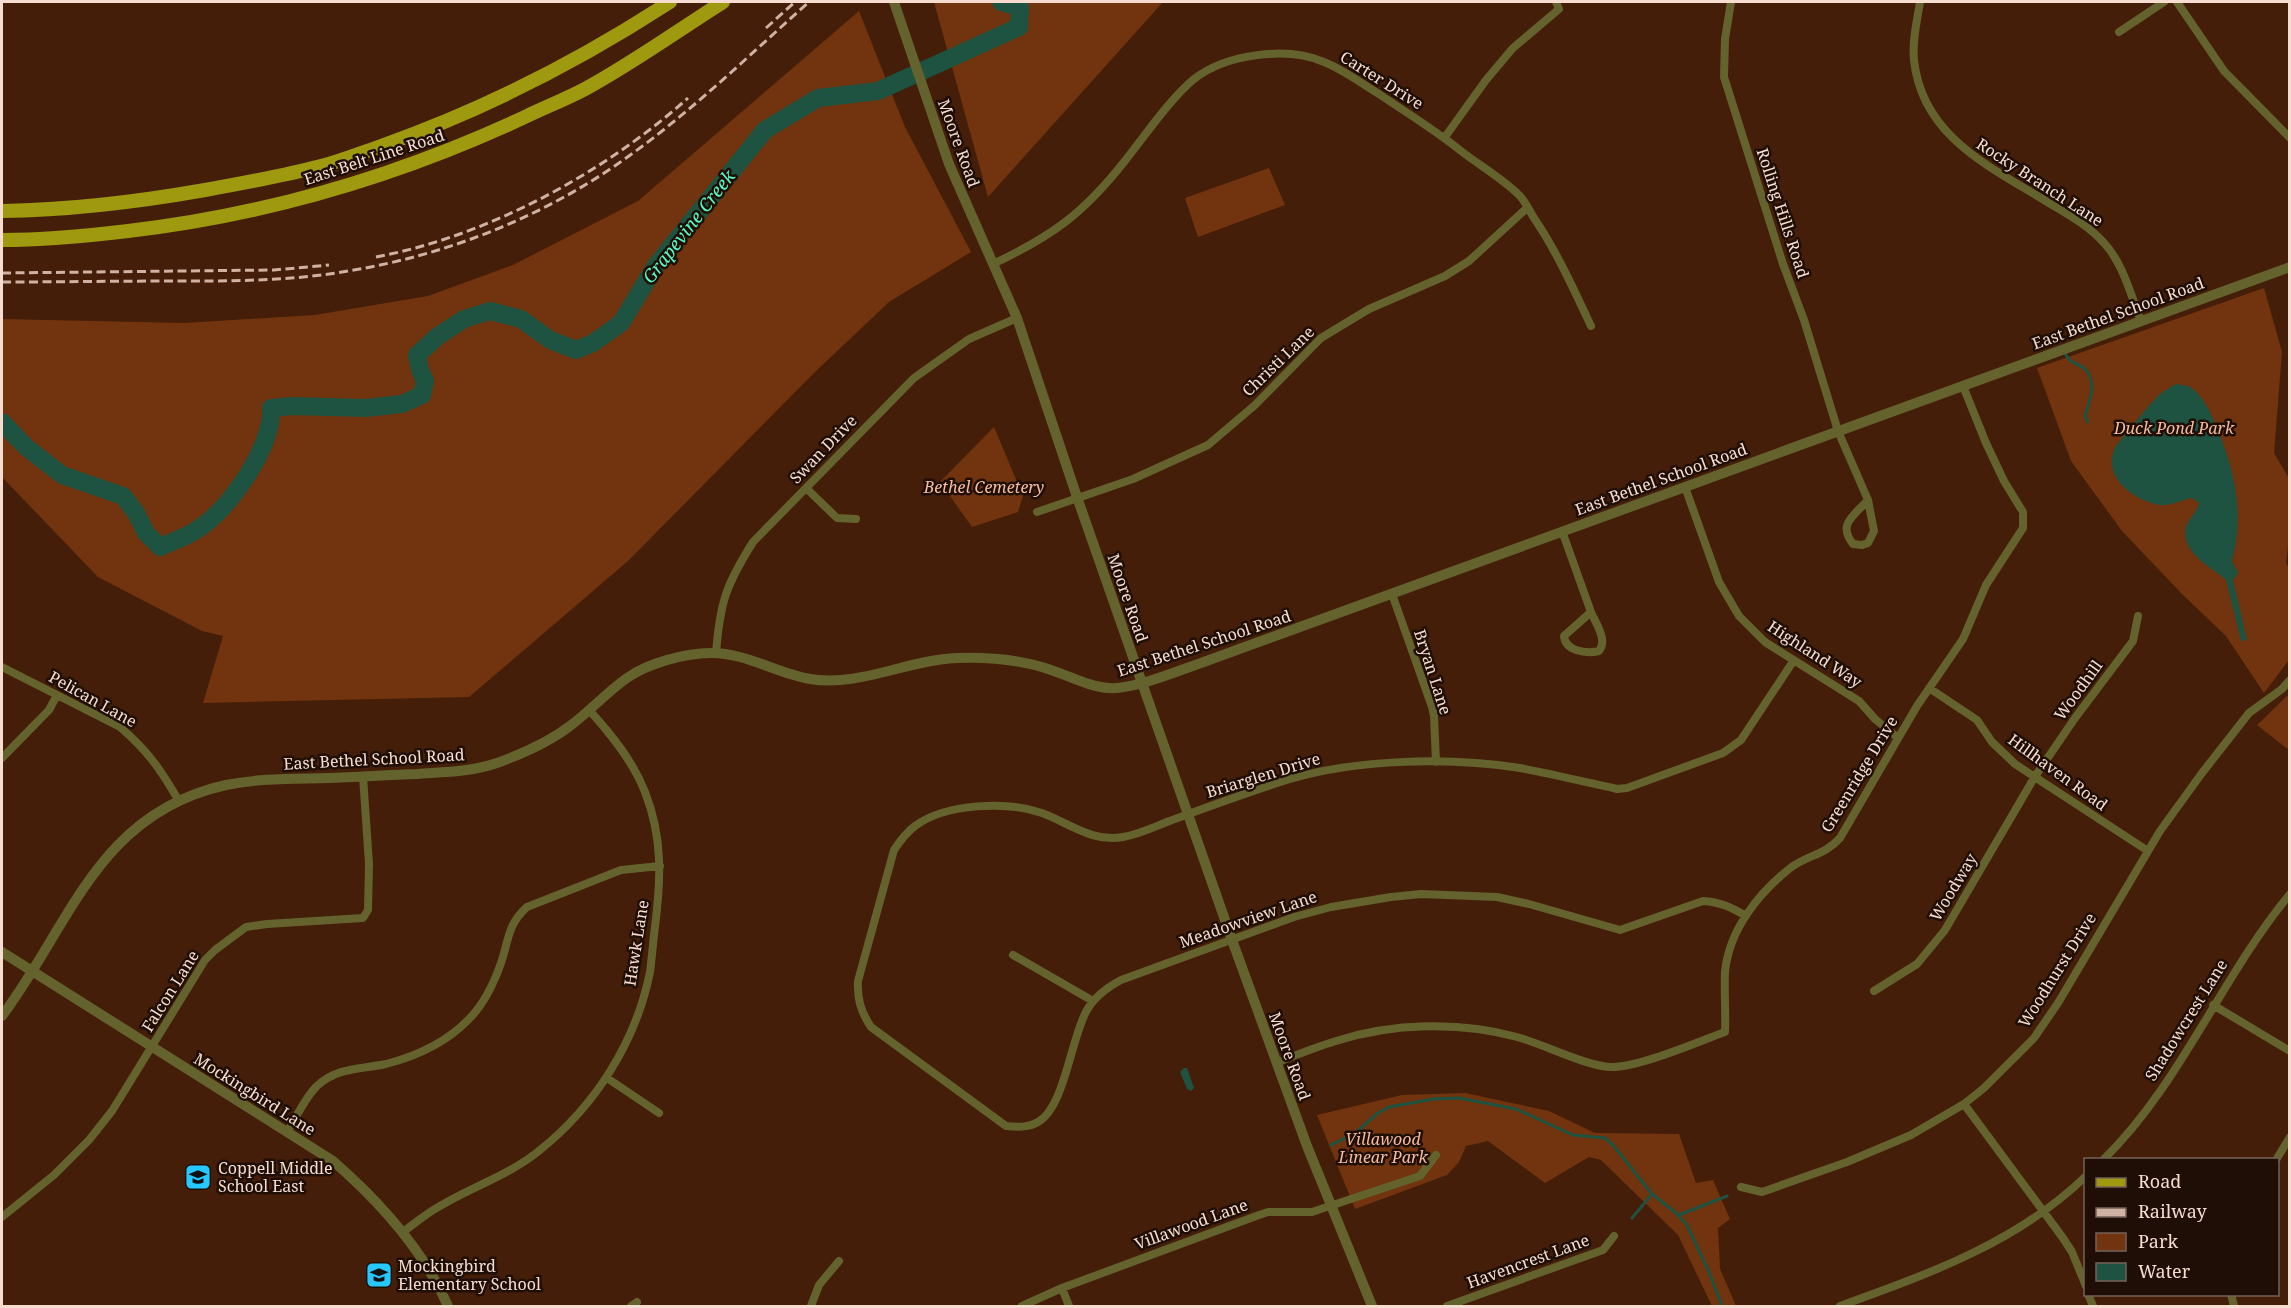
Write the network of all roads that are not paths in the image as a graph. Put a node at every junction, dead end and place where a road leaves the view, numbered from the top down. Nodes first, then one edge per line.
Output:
1 (670, 2) edge
2 (723, 2) edge
3 (894, 2) edge
4 (1556, 2) edge
5 (1731, 2) edge
6 (1920, 2) edge
7 (2164, 2) edge
8 (2177, 2) edge
9 (2119, 32) dead end
10 (1445, 137) junction
11 (2289, 138) edge
12 (323, 166) junction
13 (331, 190) junction
14 (1527, 208) junction
15 (2, 211) edge
16 (2, 240) edge
17 (993, 264) junction
18 (2289, 267) edge
19 (1017, 318) junction
20 (2141, 321) junction
21 (1591, 326) dead end
22 (1963, 386) junction
23 (1838, 430) junction
24 (1685, 487) junction
25 (806, 488) junction
26 (1078, 500) junction
27 (1868, 500) junction
28 (1037, 512) dead end
29 (856, 519) dead end
30 (1562, 531) junction
31 (1392, 594) junction
32 (1591, 612) junction
33 (2138, 616) dead end
34 (716, 653) junction
35 (1794, 660) junction
36 (2, 667) edge
37 (2289, 680) edge
38 (1141, 682) junction
39 (1929, 688) junction
40 (57, 695) junction
41 (589, 710) junction
42 (1898, 738) junction
43 (2, 758) edge
44 (1436, 762) junction
45 (363, 776) junction
46 (2034, 778) junction
47 (179, 801) junction
48 (1187, 814) junction
49 (2148, 851) junction
50 (660, 866) junction
51 (2289, 894) edge
52 (1746, 916) junction
53 (1232, 940) junction
54 (2, 952) edge
55 (1013, 955) dead end
56 (32, 970) junction
57 (1874, 991) dead end
58 (1093, 1001) junction
59 (2213, 1005) junction
60 (2, 1016) edge
61 (871, 1027) joint
62 (152, 1047) junction
63 (2289, 1051) edge
64 (1276, 1063) junction
65 (607, 1078) junction
66 (1964, 1104) junction
67 (659, 1113) dead end
68 (287, 1132) junction
69 (2289, 1137) edge
70 (1436, 1155) dead end
71 (2105, 1158) edge
72 (2277, 1158) edge
73 (2084, 1177) edge
74 (1741, 1187) dead end
75 (1331, 1205) junction
76 (2044, 1212) junction
77 (2, 1216) edge
78 (403, 1232) junction
79 (1614, 1236) dead end
80 (839, 1261) dead end
81 (2084, 1283) edge
82 (1062, 1288) junction
83 (448, 1306) edge
84 (811, 1306) edge
85 (1023, 1306) edge
86 (1069, 1306) edge
87 (1372, 1306) edge
88 (1447, 1306) edge
89 (1840, 1306) edge

1 - 12 main road, East Belt Line Road
2 - 13 main road, East Belt Line Road
3 - 17 street, Moore Road
4 - 10 street
5 - 23 street, Rolling Hills Road
6 - 20 street, Rocky Branch Lane
7 - 9 street
8 - 11 street
10 - 14 street, Carter Drive
10 - 17 street, Carter Drive
12 - 13 main road
12 - 15 main road, East Belt Line Road
13 - 16 main road, East Belt Line Road
14 - 21 street, Carter Drive
14 - 26 street, Christi Lane
17 - 19 street, Moore Road
18 - 20 street, East Bethel School Road
19 - 25 street, Swan Drive
19 - 26 street, Moore Road
20 - 22 street, East Bethel School Road
22 - 23 street, East Bethel School Road
22 - 39 street, Greenridge Drive
23 - 24 street, East Bethel School Road
23 - 27 street, Rolling Hills Road
24 - 30 street, East Bethel School Road
24 - 35 street, Highland Way
25 - 29 street
25 - 34 street, Swan Drive
26 - 28 street, Christi Lane
26 - 38 street, Moore Road
27 - 27 street, Rolling Hills Road
30 - 31 street, East Bethel School Road
30 - 32 street
31 - 38 street, East Bethel School Road
31 - 44 street, Bryan Lane
32 - 32 street
33 - 46 street, Woodhill
34 - 38 street, East Bethel School Road
34 - 41 street, East Bethel School Road
35 - 42 street, Highland Way
35 - 44 street, Briarglen Drive
36 - 40 street, Pelican Lane
37 - 49 street, Woodhurst Drive
38 - 48 street, Moore Road
39 - 42 street, Greenridge Drive
39 - 46 street, Hillhaven Road
40 - 43 street
40 - 47 street, Pelican Lane
41 - 45 street, East Bethel School Road
41 - 50 street, Hawk Lane
42 - 52 street, Greenridge Drive
44 - 48 street, Briarglen Drive
45 - 47 street, East Bethel School Road
45 - 62 street, Falcon Lane
46 - 49 street, Hillhaven Road
46 - 57 street, Woodway
47 - 56 street, East Bethel School Road
48 - 53 street, Moore Road
48 - 61 street, Briarglen Drive
49 - 66 street, Woodhurst Drive
50 - 65 street, Hawk Lane
50 - 68 street
51 - 59 street, Shadowcrest Lane
52 - 53 street, Meadowview Lane
52 - 64 street, Greenridge Drive
53 - 58 street, Meadowview Lane
53 - 64 street, Moore Road
54 - 56 street, Mockingbird Lane
55 - 58 street
56 - 60 street, East Bethel School Road
56 - 62 street, Mockingbird Lane
58 - 61 street, Meadowview Lane
59 - 63 street
59 - 71 street, Shadowcrest Lane
62 - 68 street, Mockingbird Lane
62 - 77 street, Falcon Lane
64 - 75 street, Moore Road
65 - 67 street
65 - 78 street, Hawk Lane
66 - 74 street, Woodhurst Drive
66 - 76 street
68 - 78 street, Mockingbird Lane
69 - 72 street
70 - 75 street, Villawood Lane
73 - 76 street
75 - 82 street, Villawood Lane
75 - 87 street, Moore Road
76 - 81 street
76 - 89 street
78 - 83 street, Mockingbird Lane
79 - 88 street, Havencrest Lane
80 - 84 street
82 - 85 street, Villawood Lane
82 - 86 street

